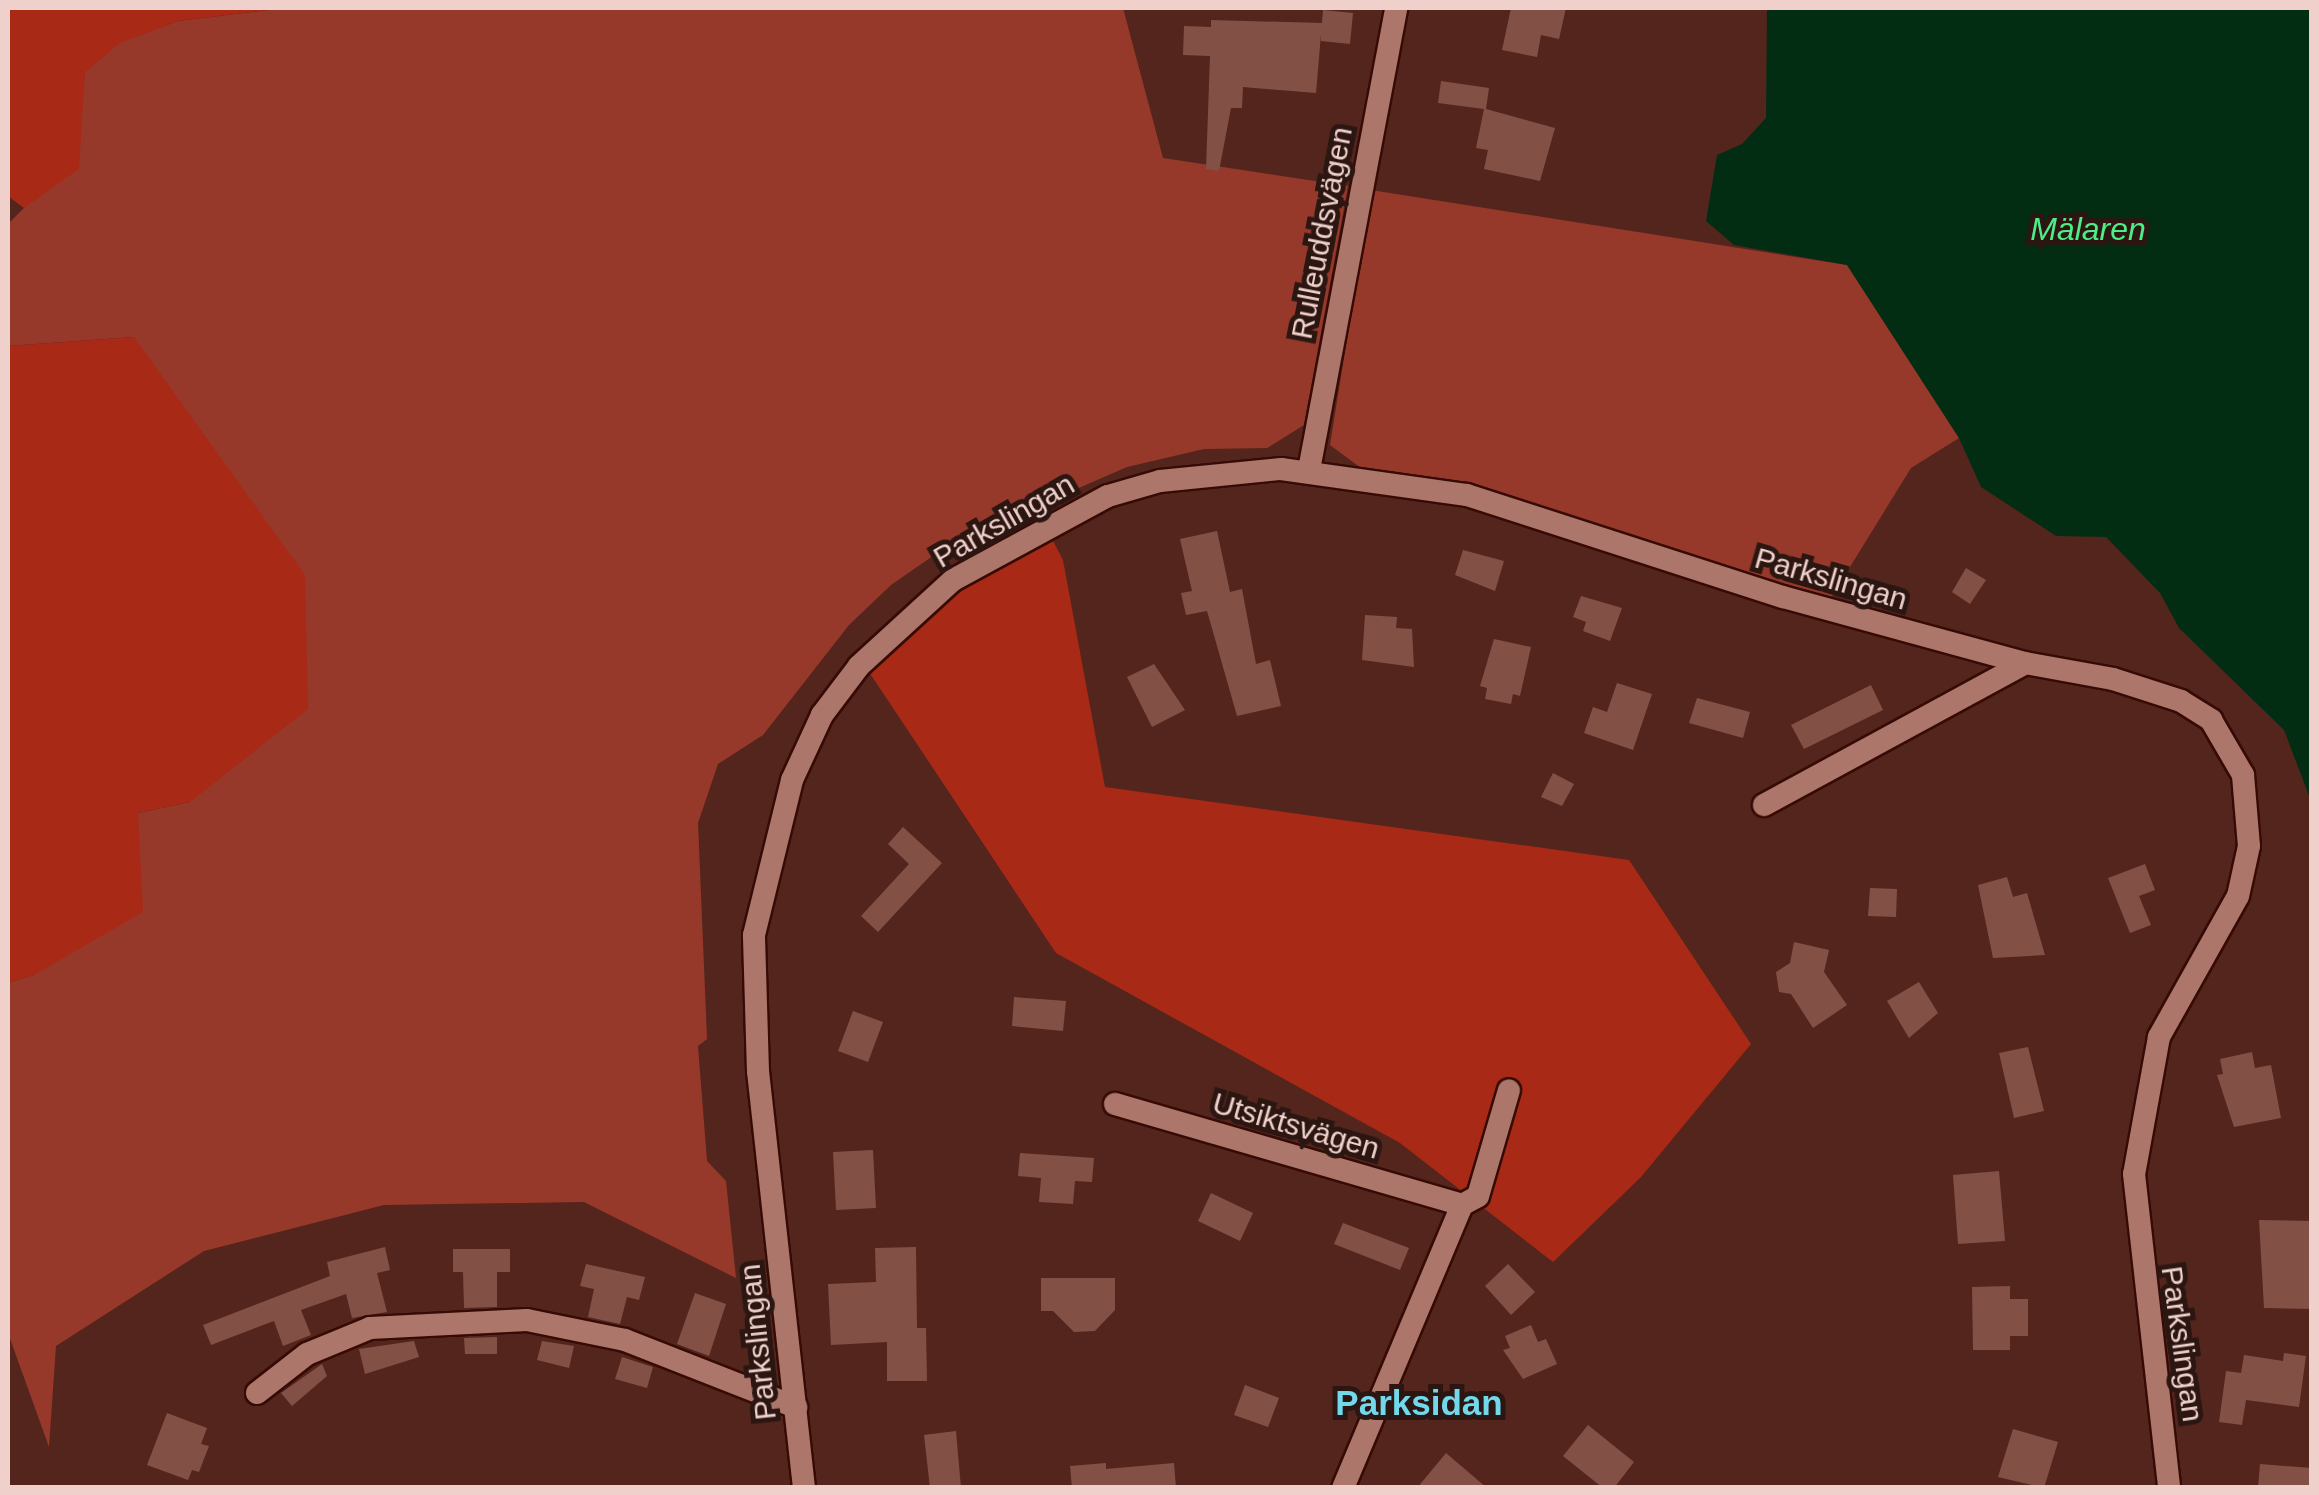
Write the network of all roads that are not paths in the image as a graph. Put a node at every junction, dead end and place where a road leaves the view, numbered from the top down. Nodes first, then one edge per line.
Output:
1 (1396, 8) edge
2 (1309, 470) junction
3 (2025, 664) junction
4 (1764, 805) dead end
5 (1509, 1090) dead end
6 (1115, 1104) dead end
7 (1462, 1205) junction
8 (257, 1393) dead end
9 (796, 1406) junction
10 (804, 1488) edge
11 (1342, 1488) edge
12 (2169, 1488) edge

1 - 2 street, Rulleuddsvägen
2 - 3 street, Parkslingan
2 - 9 street, Parkslingan
3 - 4 street
3 - 12 street, Parkslingan
5 - 7 street
6 - 7 street, Utsiktsvägen
7 - 11 street
8 - 9 street
9 - 10 street, Parkslingan

